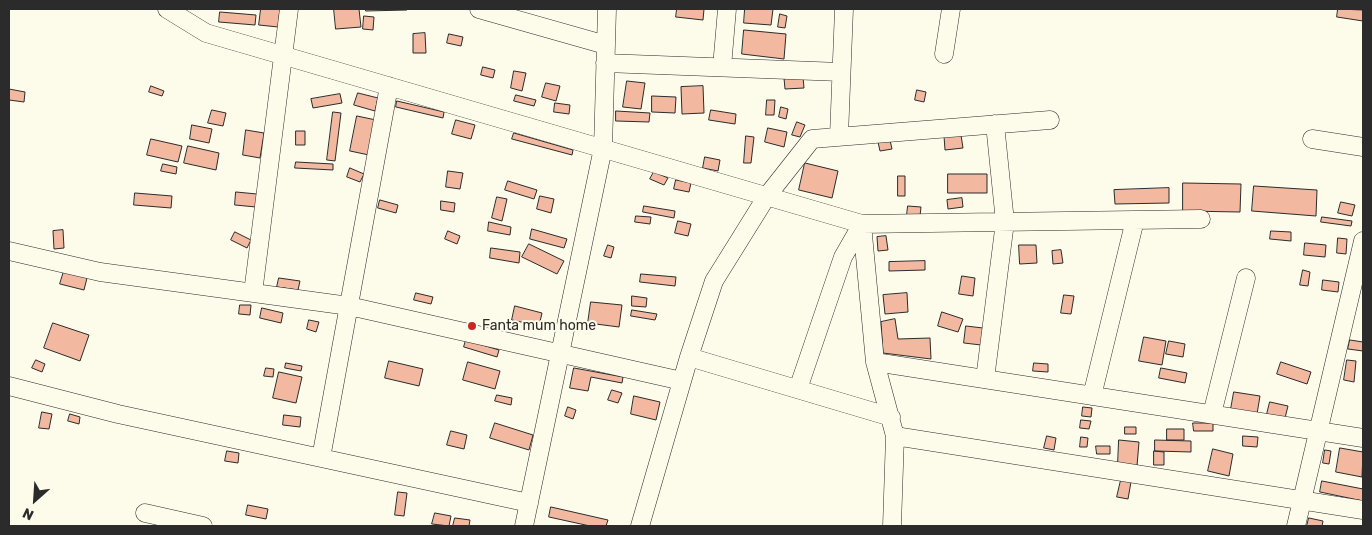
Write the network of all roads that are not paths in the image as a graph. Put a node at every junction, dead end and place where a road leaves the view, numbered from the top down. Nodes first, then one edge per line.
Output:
1 (167, 9) edge
2 (289, 9) edge
3 (479, 9) edge
4 (607, 9) edge
5 (727, 9) edge
6 (844, 9) edge
7 (951, 9) edge
8 (606, 45) junction
9 (944, 54) dead end
10 (283, 55) junction
11 (605, 63) junction
12 (722, 67) junction
13 (841, 72) junction
14 (389, 86) junction
15 (1050, 120) dead end
16 (996, 124) junction
17 (839, 136) junction
18 (1312, 139) dead end
19 (1363, 147) edge
20 (603, 148) junction
21 (767, 196) junction
22 (1201, 219) dead end
23 (1135, 220) junction
24 (1004, 222) junction
25 (862, 224) junction
26 (1363, 241) edge
27 (9, 251) edge
28 (1246, 278) dead end
29 (253, 293) junction
30 (349, 306) junction
31 (560, 354) junction
32 (689, 357) junction
33 (875, 362) junction
34 (985, 379) junction
35 (682, 381) junction
36 (9, 386) edge
37 (798, 389) junction
38 (1092, 396) junction
39 (1212, 414) junction
40 (891, 417) junction
41 (1319, 431) junction
42 (895, 436) junction
43 (1363, 438) edge
44 (321, 458) junction
45 (1302, 500) junction
46 (529, 503) junction
47 (1363, 510) edge
48 (145, 512) dead end
49 (203, 526) edge
50 (524, 526) edge
51 (640, 526) edge
52 (892, 526) edge
53 (1296, 526) edge

1 - 10 street
2 - 10 street
3 - 8 street
4 - 8 street
5 - 12 street
6 - 13 street
7 - 9 street
8 - 11 street
10 - 14 street
10 - 29 street
11 - 12 street
11 - 20 street
12 - 13 street
13 - 17 street
14 - 20 street
14 - 30 street
15 - 16 street
16 - 17 street
16 - 24 street
17 - 21 street
18 - 19 street
20 - 21 street
20 - 31 street
21 - 25 street
21 - 32 street
22 - 23 street
23 - 24 street
23 - 38 street
24 - 25 street
24 - 34 street
25 - 33 street
25 - 37 street
26 - 41 street
27 - 29 street
28 - 39 street
29 - 30 street
30 - 31 street
30 - 44 street
31 - 35 street
31 - 46 street
32 - 35 street
32 - 37 street
33 - 34 street
33 - 40 street
34 - 38 street
35 - 51 street
36 - 44 street
37 - 40 street
38 - 39 street
39 - 41 street
40 - 42 street
41 - 43 street
41 - 45 street
42 - 45 street
42 - 52 street
44 - 46 street
45 - 47 street
45 - 53 street
46 - 50 street
48 - 49 street

